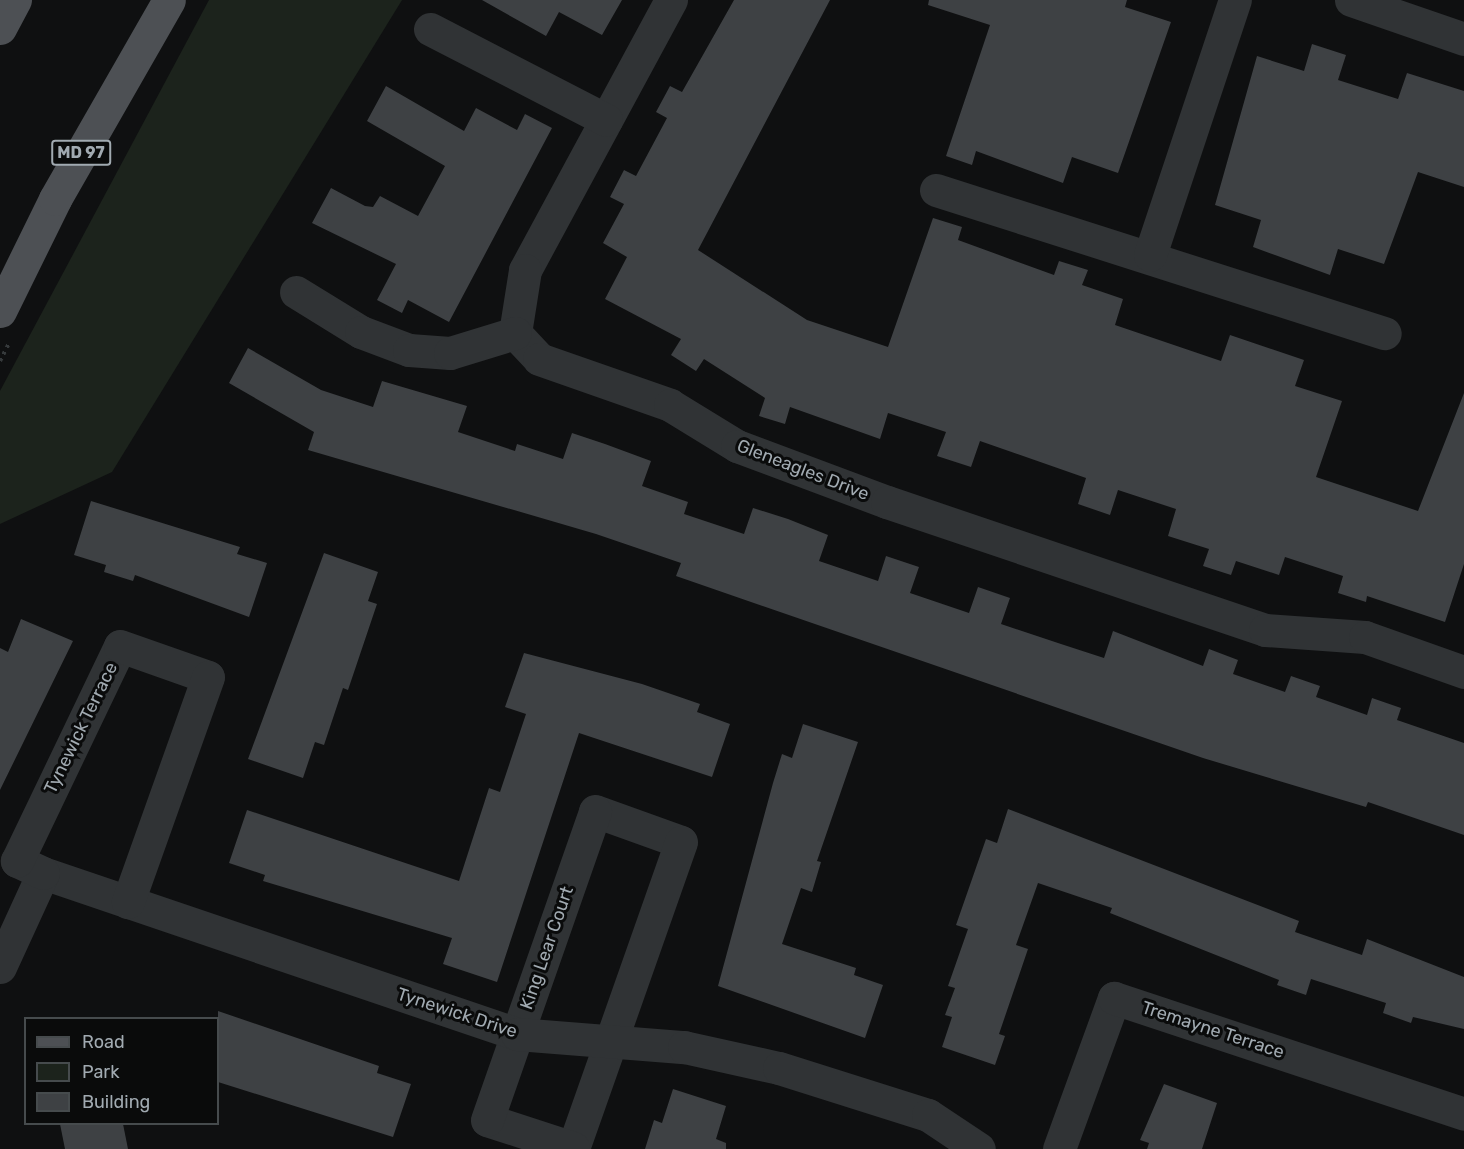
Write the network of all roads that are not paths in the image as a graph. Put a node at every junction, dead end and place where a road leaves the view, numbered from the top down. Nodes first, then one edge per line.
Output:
1 (15, 0) edge
2 (169, 0) edge
3 (671, 0) edge
4 (1235, 0) edge
5 (1351, 0) edge
6 (0, 28) edge
7 (430, 28) dead end
8 (1464, 39) edge
9 (606, 120) junction
10 (936, 190) dead end
11 (1150, 255) junction
12 (296, 292) dead end
13 (0, 311) edge
14 (515, 333) junction
15 (1385, 333) dead end
16 (1464, 672) edge
17 (43, 873) junction
18 (128, 902) junction
19 (0, 967) edge
20 (517, 1034) junction
21 (611, 1042) junction
22 (1464, 1114) edge
23 (979, 1149) edge
24 (1059, 1149) edge

1 - 6 main road
2 - 13 main road, MD 97
3 - 9 street
4 - 11 street
5 - 8 street
7 - 9 street
9 - 14 street
10 - 11 street
11 - 15 street
12 - 14 street
14 - 16 street, Gleneagles Drive
17 - 18 street, Tynewick Drive
17 - 18 street, Tynewick Terrace
17 - 19 street
18 - 20 street, Tynewick Drive
20 - 21 street, Tynewick Drive
20 - 21 street, King Lear Court
20 - 21 street, King Lear Court
21 - 23 street, Tynewick Drive
22 - 24 street, Tremayne Terrace

